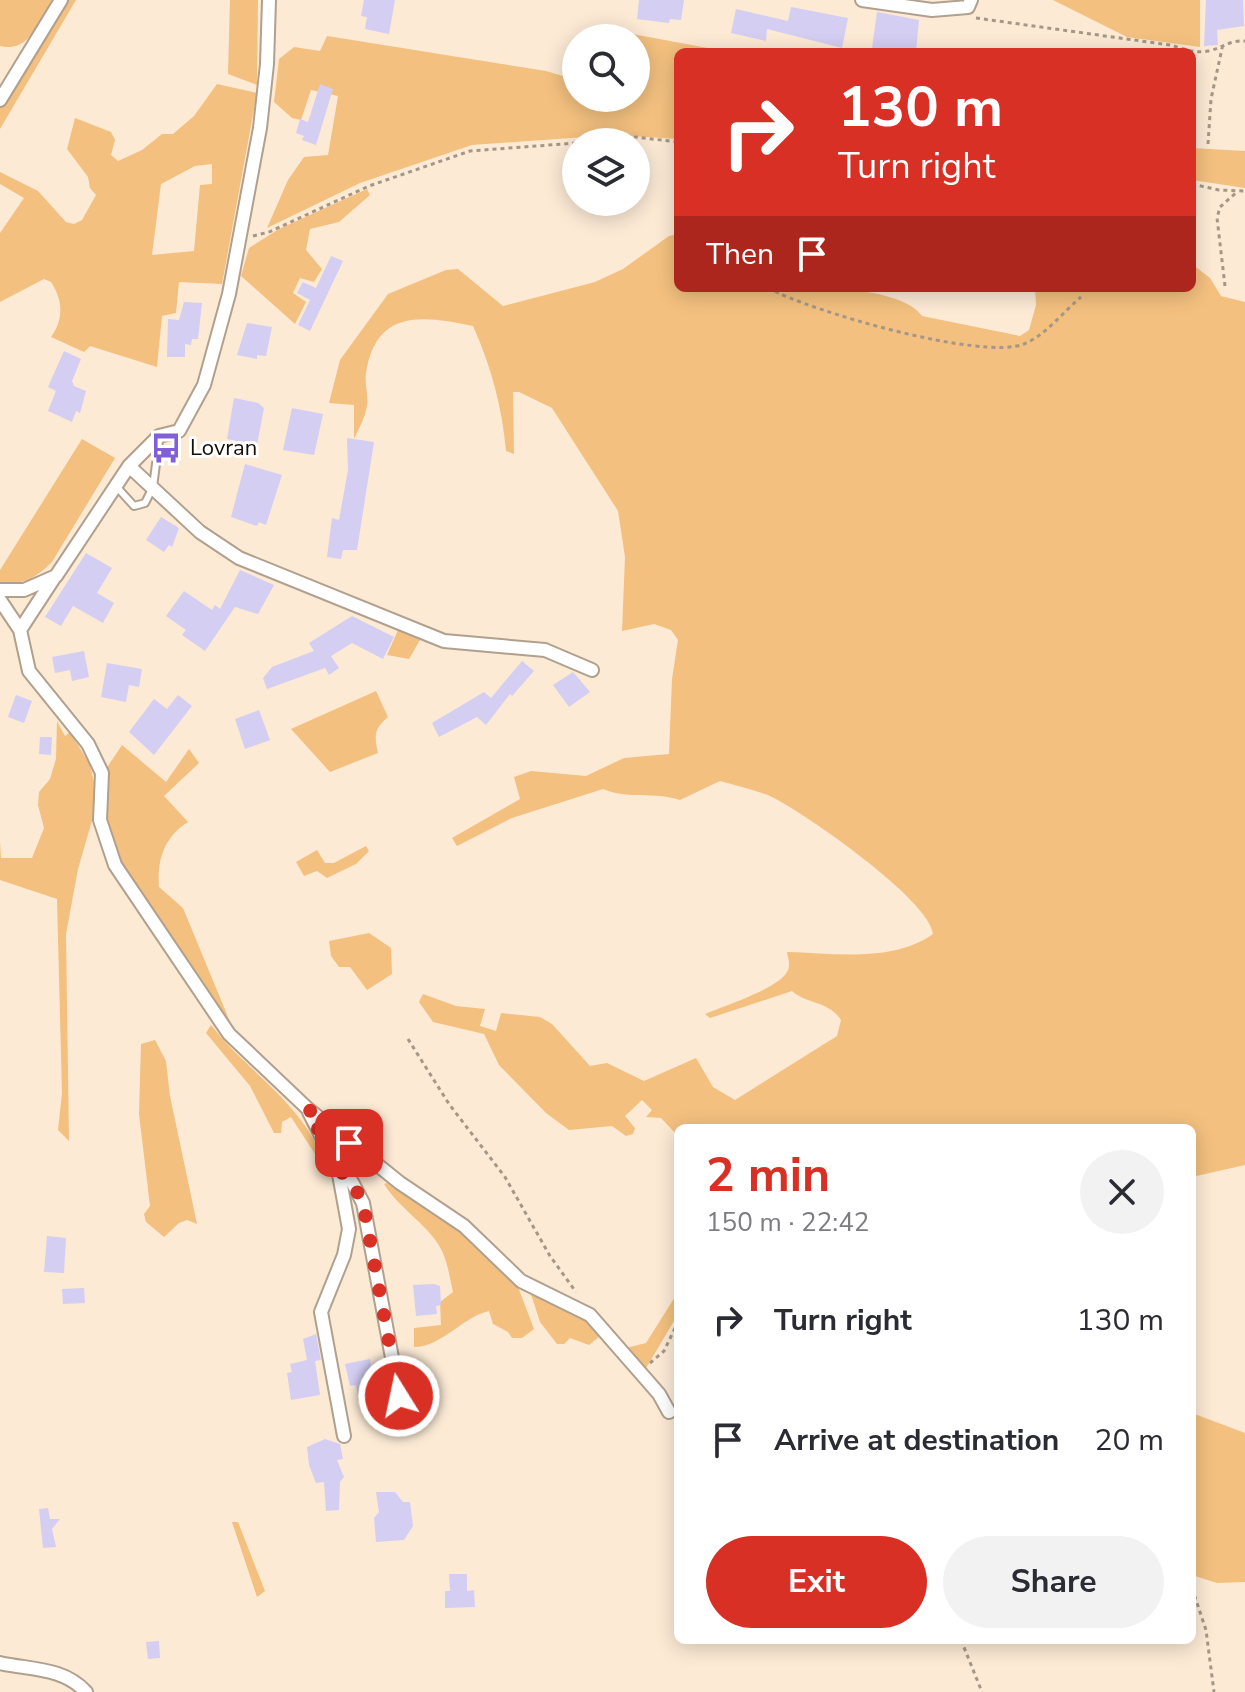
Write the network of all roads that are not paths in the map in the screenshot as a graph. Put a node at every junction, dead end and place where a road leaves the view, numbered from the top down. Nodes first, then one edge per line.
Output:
1 (61, 0) edge
2 (269, 0) edge
3 (862, 0) edge
4 (971, 0) edge
5 (0, 100) edge
6 (159, 436) junction
7 (129, 466) junction
8 (115, 485) junction
9 (153, 487) junction
10 (56, 576) junction
11 (0, 590) edge
12 (0, 600) edge
13 (20, 630) junction
14 (592, 670) dead end
15 (308, 1109) junction
16 (338, 1169) junction
17 (669, 1412) dead end
18 (405, 1427) dead end
19 (344, 1436) dead end
20 (0, 1663) edge
21 (86, 1692) edge

1 - 5 street
2 - 6 street
3 - 4 street
6 - 7 street
6 - 9 lane
7 - 8 street
7 - 9 street
8 - 9 lane
8 - 10 street
9 - 14 street
10 - 11 street
10 - 13 street
12 - 13 street
13 - 15 street
15 - 16 street
15 - 17 street
16 - 18 street
16 - 19 street
20 - 21 street

